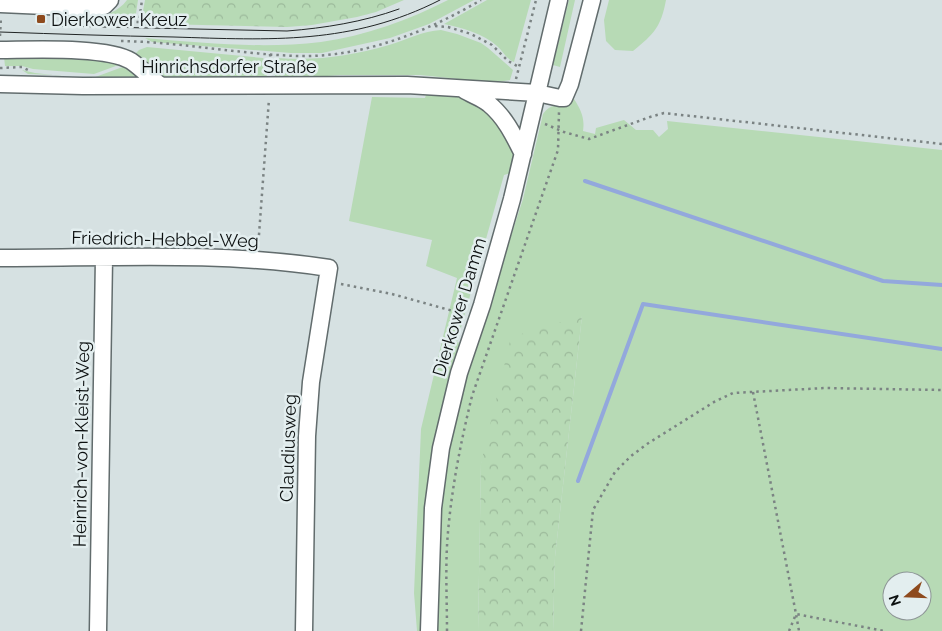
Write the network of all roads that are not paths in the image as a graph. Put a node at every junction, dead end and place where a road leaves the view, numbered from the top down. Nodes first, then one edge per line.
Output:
1 (110, 0) edge
2 (559, 0) edge
3 (592, 0) edge
4 (14, 2) edge
5 (0, 50) edge
6 (0, 84) edge
7 (161, 86) junction
8 (458, 87) junction
9 (537, 93) junction
10 (523, 154) junction
11 (0, 258) edge
12 (104, 258) junction
13 (328, 274) joint
14 (98, 631) edge
15 (304, 631) edge
16 (429, 631) edge

1 - 4 street
2 - 9 street, Dierkower Damm
3 - 9 street, Hinrichsdorfer Straße
5 - 7 street
6 - 7 street, Hinrichsdorfer Straße
7 - 8 street, Hinrichsdorfer Straße
8 - 9 street, Hinrichsdorfer Straße
8 - 10 street, Hinrichsdorfer Straße
9 - 10 street, Dierkower Damm
10 - 16 street, Dierkower Damm
11 - 12 street, Friedrich-Hebbel-Weg
12 - 13 street, Friedrich-Hebbel-Weg
12 - 14 street, Heinrich-von-Kleist-Weg
13 - 15 street, Claudiusweg

